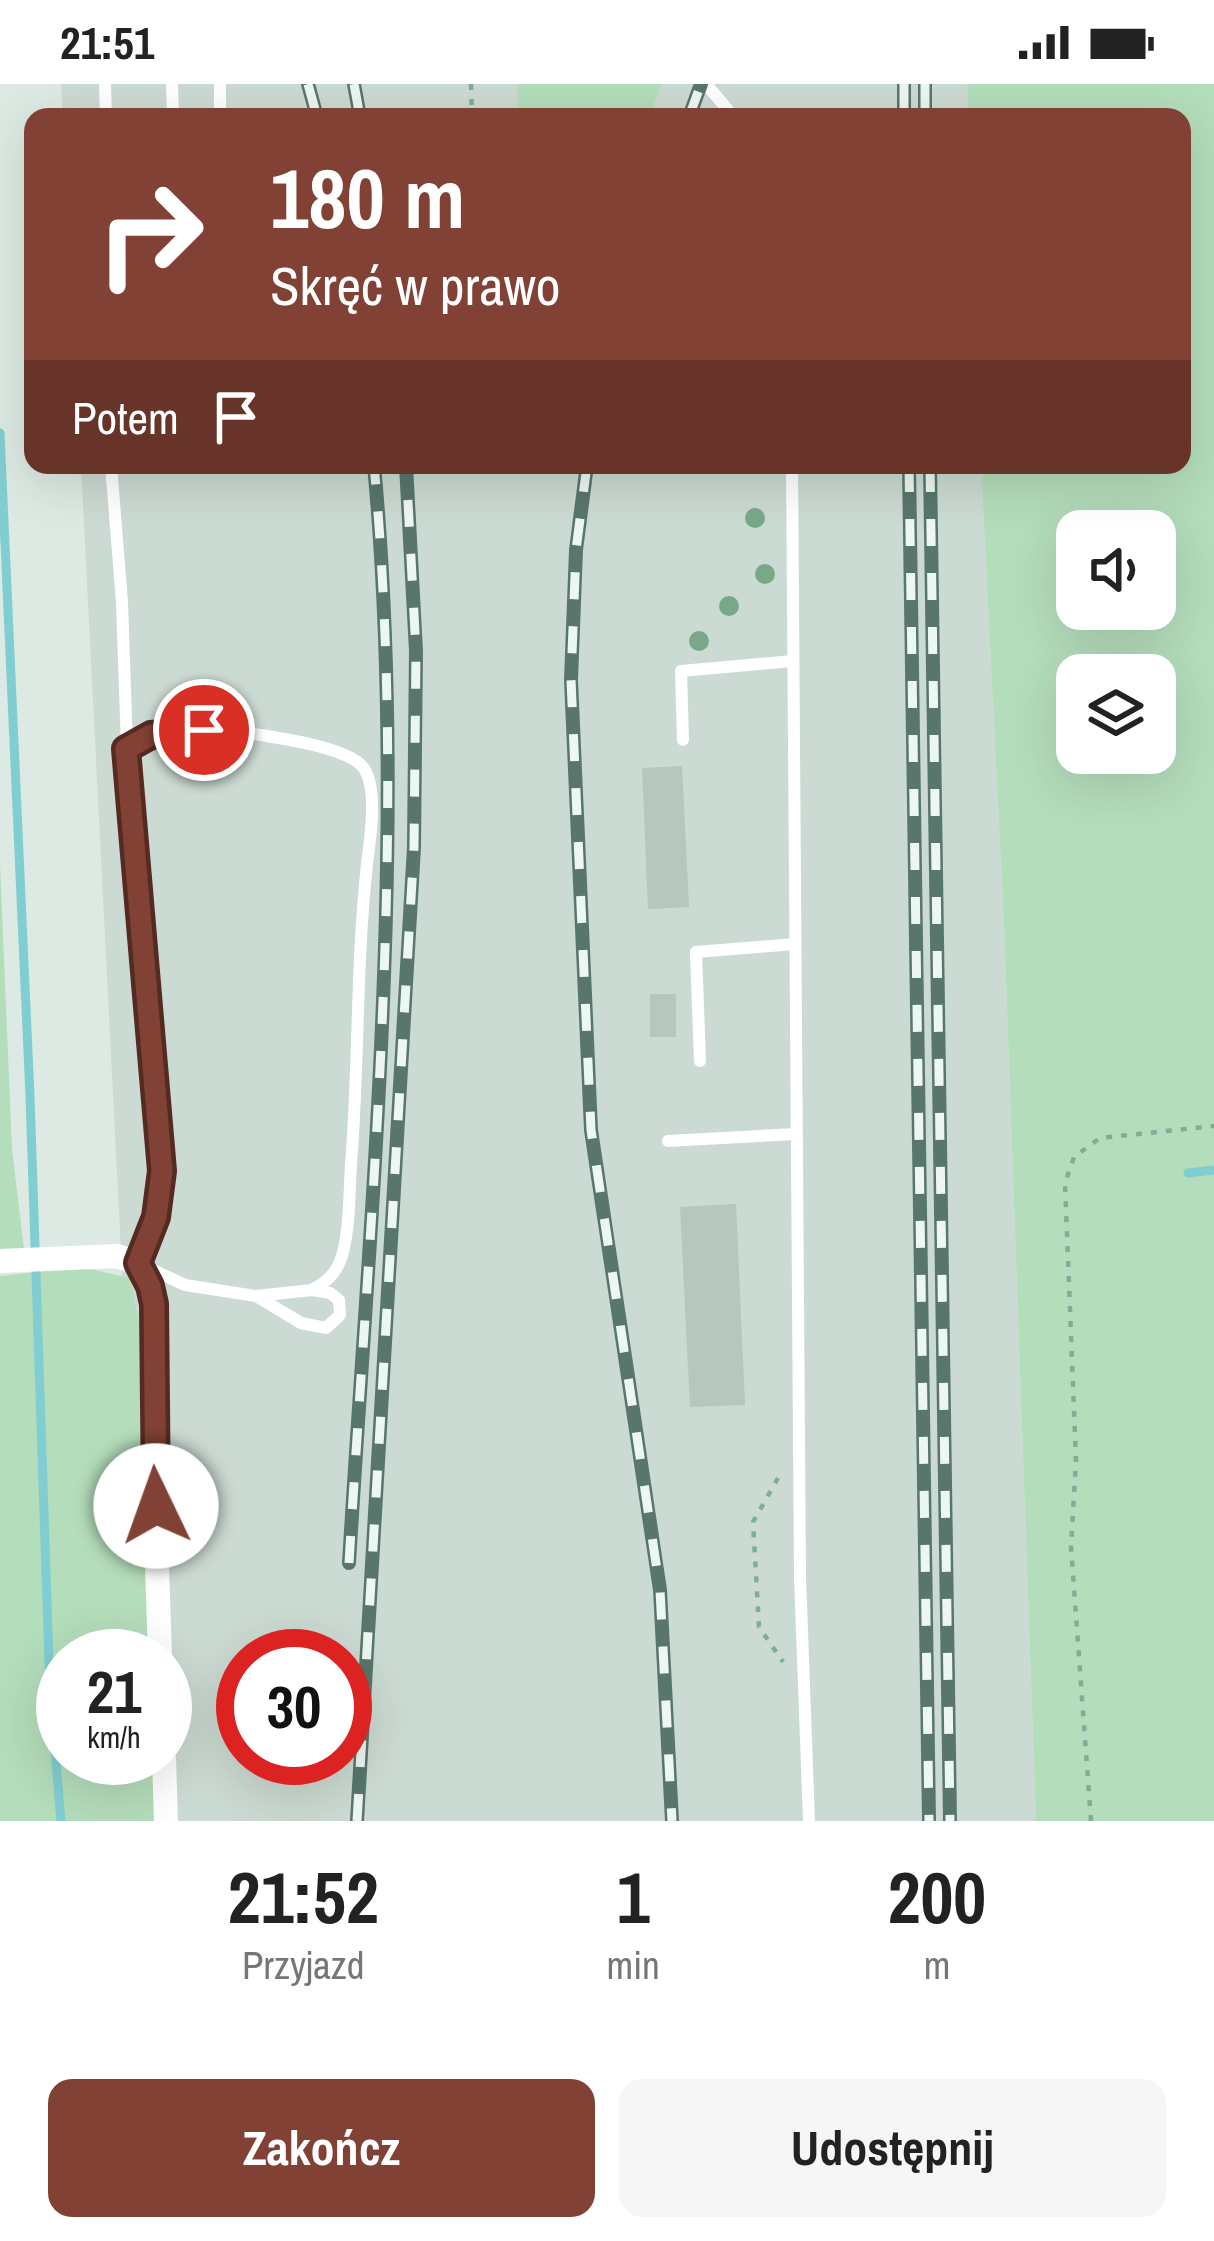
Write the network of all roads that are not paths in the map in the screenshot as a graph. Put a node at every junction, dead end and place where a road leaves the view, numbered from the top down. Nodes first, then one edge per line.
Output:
1 (706, 84) edge
2 (726, 108) edge
3 (112, 474) edge
4 (792, 474) edge
5 (793, 661) junction
6 (683, 740) dead end
7 (126, 749) junction
8 (795, 944) junction
9 (700, 1061) dead end
10 (796, 1134) junction
11 (668, 1141) dead end
12 (0, 1261) edge
13 (138, 1263) junction
14 (312, 1290) junction
15 (256, 1296) junction
16 (159, 1629) edge
17 (165, 1785) edge
18 (166, 1821) edge
19 (808, 1821) edge

1 - 2 lane
3 - 7 lane
4 - 5 lane
5 - 6 lane
5 - 8 lane
7 - 13 lane
7 - 14 lane
8 - 9 lane
8 - 10 lane
10 - 11 lane
10 - 19 lane
12 - 13 street
13 - 15 lane
13 - 16 street
14 - 15 lane
14 - 15 lane
17 - 18 street

